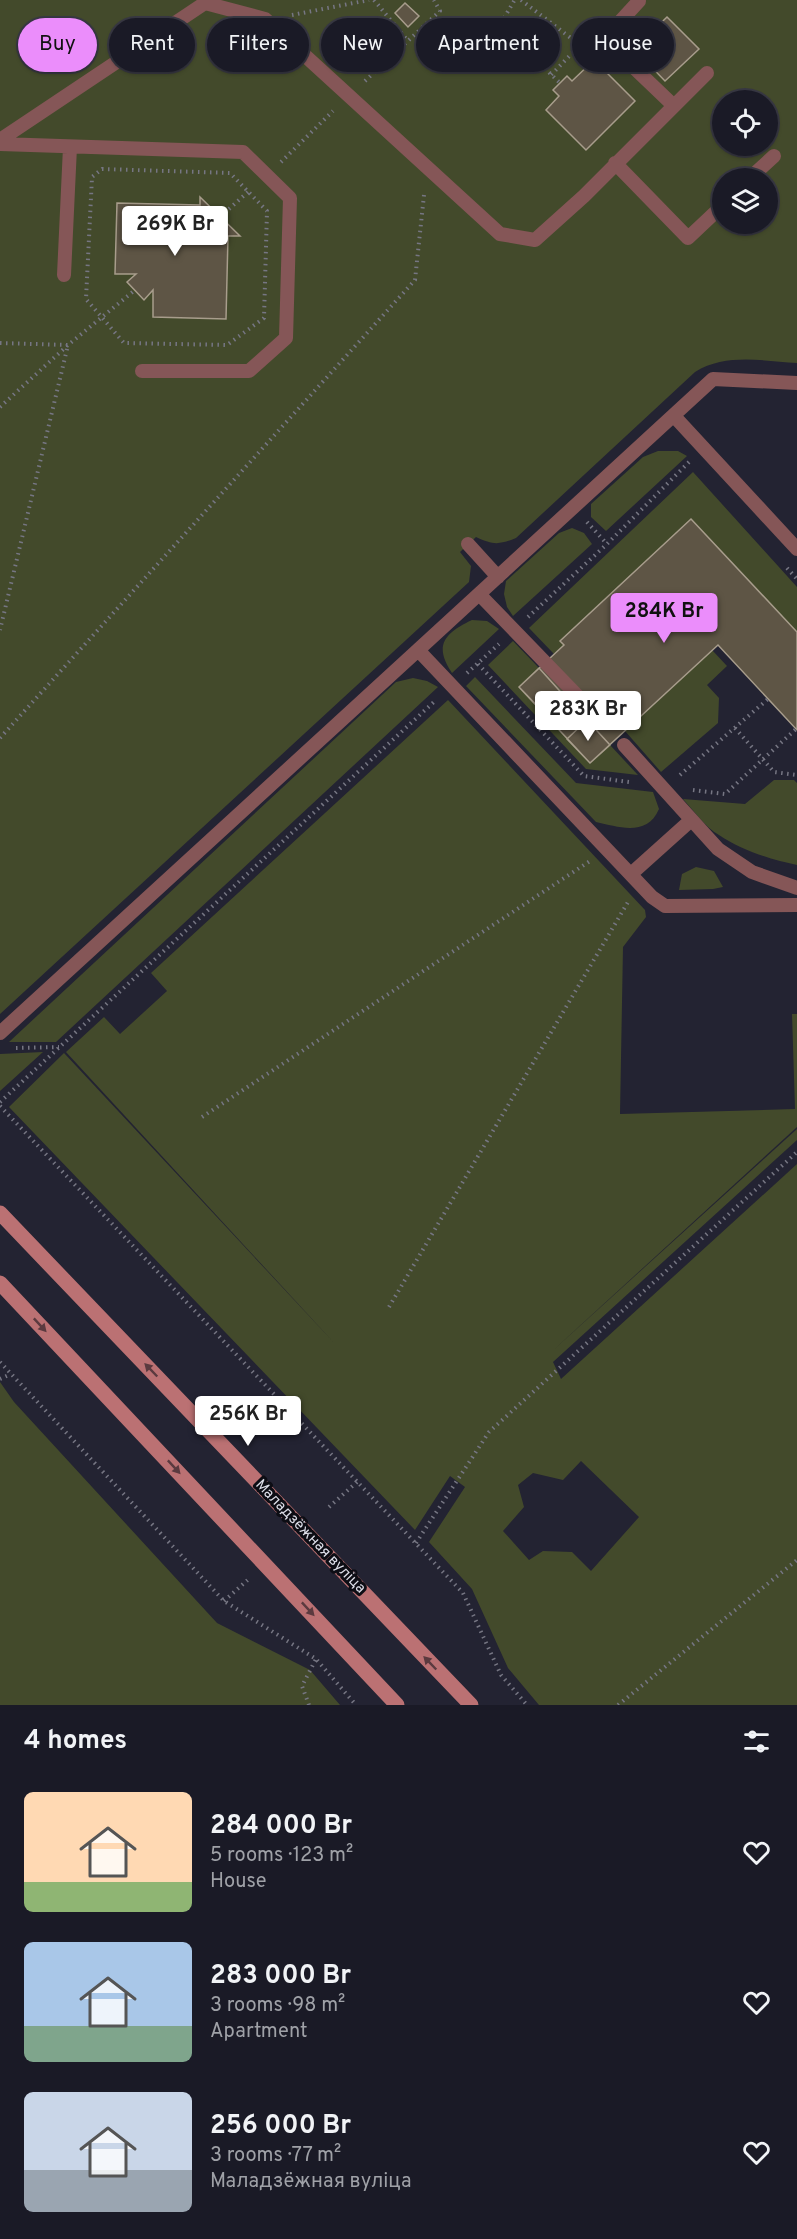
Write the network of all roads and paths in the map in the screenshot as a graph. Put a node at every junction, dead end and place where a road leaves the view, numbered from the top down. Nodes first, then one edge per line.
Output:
1 (369, 0) edge
2 (374, 0) edge
3 (516, 0) edge
4 (638, 0) edge
5 (261, 18) edge
6 (271, 18) edge
7 (408, 41) dead end
8 (309, 59) edge
9 (707, 73) dead end
10 (551, 75) junction
11 (560, 83) dead end
12 (674, 106) junction
13 (0, 142) edge
14 (70, 147) junction
15 (774, 156) dead end
16 (615, 163) junction
17 (427, 167) junction
18 (761, 168) edge
19 (712, 215) edge
20 (64, 275) dead end
21 (135, 290) dead end
22 (102, 319) junction
23 (0, 343) edge
24 (68, 345) junction
25 (141, 371) dead end
26 (797, 383) edge
27 (0, 406) edge
28 (674, 416) junction
29 (705, 447) junction
30 (574, 508) junction
31 (607, 543) junction
32 (468, 544) dead end
33 (797, 549) edge
34 (498, 577) junction
35 (479, 594) junction
36 (0, 630) edge
37 (514, 630) junction
38 (418, 650) junction
39 (451, 686) junction
40 (768, 699) dead end
41 (598, 717) dead end
42 (735, 728) junction
43 (796, 729) edge
44 (0, 738) edge
45 (624, 745) dead end
46 (772, 752) dead end
47 (797, 775) edge
48 (675, 779) dead end
49 (690, 821) junction
50 (607, 849) junction
51 (635, 878) junction
52 (797, 888) edge
53 (797, 905) edge
54 (0, 1033) edge
55 (60, 1047) junction
56 (10, 1048) dead end
57 (0, 1104) edge
58 (202, 1117) dead end
59 (797, 1152) edge
60 (0, 1213) edge
61 (0, 1283) edge
62 (389, 1307) dead end
63 (0, 1362) edge
64 (11, 1374) junction
65 (0, 1379) edge
66 (357, 1482) junction
67 (329, 1507) dead end
68 (416, 1543) junction
69 (797, 1560) edge
70 (250, 1577) dead end
71 (224, 1601) junction
72 (316, 1659) junction
73 (309, 1705) edge
74 (356, 1705) edge
75 (397, 1705) edge
76 (471, 1705) edge
77 (527, 1705) edge
78 (618, 1705) edge

1 - 6 path
2 - 7 path
3 - 10 path
3 - 10 path
4 - 12 lane
5 - 13 lane
8 - 17 lane
9 - 12 lane
10 - 11 path
12 - 16 lane
13 - 14 lane
14 - 20 lane
14 - 25 lane
15 - 18 lane
16 - 17 lane
16 - 19 lane
17 - 44 path
21 - 22 path
22 - 22 path
22 - 24 path
23 - 24 path
24 - 27 path
24 - 36 path
26 - 28 lane
28 - 29 lane
28 - 30 lane
29 - 31 path
29 - 33 lane
30 - 31 path
30 - 34 lane
31 - 37 path
32 - 34 lane
34 - 35 lane
35 - 37 lane
35 - 38 lane
37 - 39 path
37 - 41 lane
38 - 39 lane
38 - 54 lane
39 - 50 lane
39 - 55 path
40 - 42 path
42 - 47 path
42 - 48 path
43 - 46 path
45 - 49 lane
49 - 51 lane
49 - 52 lane
50 - 51 lane
50 - 58 path
51 - 53 lane
51 - 62 path
55 - 56 path
55 - 57 path
57 - 66 path
59 - 68 path
76 -> 60 main road, Маладзёжная вуліца
61 -> 75 main road
63 - 64 path
64 - 65 path
64 - 71 path
66 - 67 path
66 - 68 path
68 - 77 path
69 - 78 path
70 - 71 path
71 - 72 path
72 - 73 path
72 - 74 path

